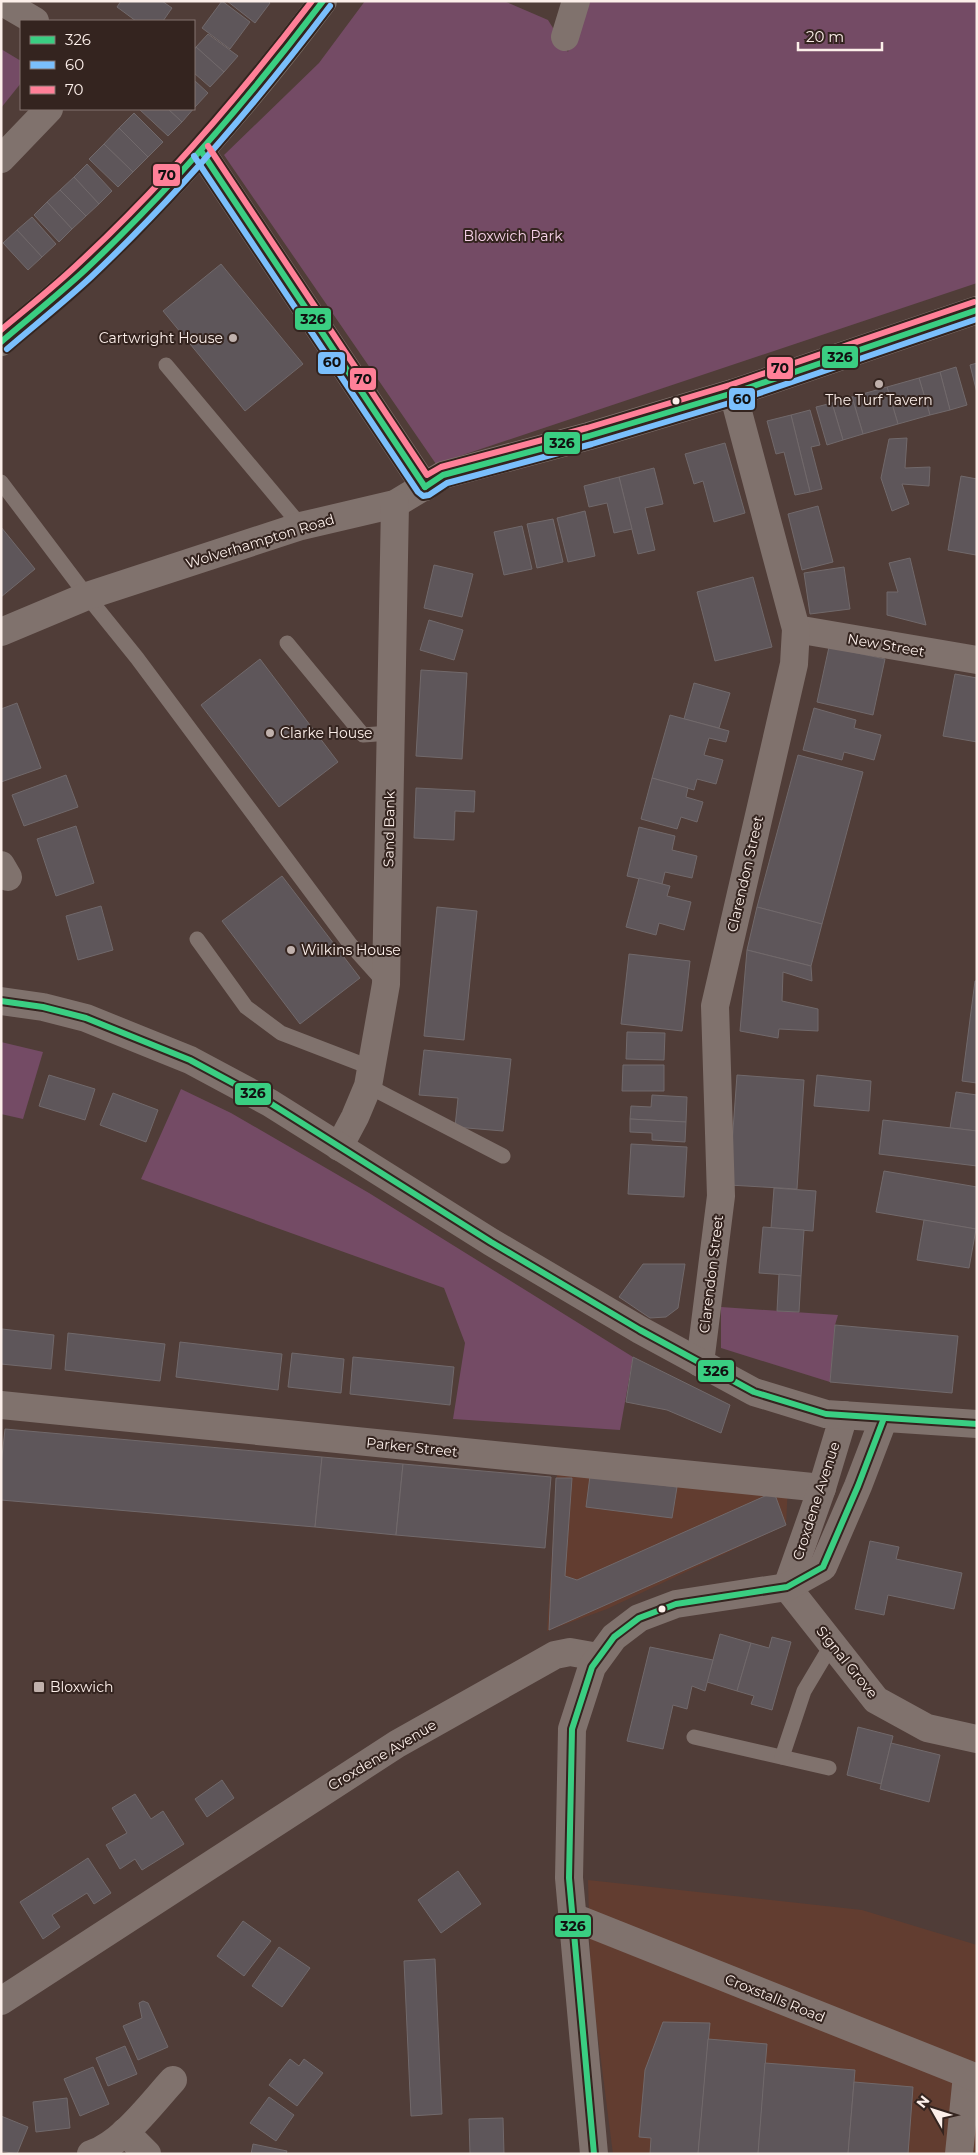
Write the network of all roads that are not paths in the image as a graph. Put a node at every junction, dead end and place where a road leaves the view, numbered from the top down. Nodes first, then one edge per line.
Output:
1 (1, 1) edge
2 (323, 1) edge
3 (576, 1) edge
4 (33, 20) edge
5 (565, 37) dead end
6 (48, 110) edge
7 (201, 151) junction
8 (1, 159) edge
9 (977, 310) edge
10 (1, 342) edge
11 (166, 365) dead end
12 (733, 393) junction
13 (1, 482) edge
14 (425, 487) junction
15 (395, 504) junction
16 (302, 526) junction
17 (87, 596) junction
18 (796, 629) junction
19 (1, 632) edge
20 (286, 643) dead end
21 (977, 660) edge
22 (390, 734) junction
23 (197, 939) dead end
24 (386, 984) junction
25 (1, 1001) edge
26 (370, 1077) junction
27 (339, 1147) junction
28 (503, 1156) dead end
29 (700, 1363) junction
30 (1, 1405) edge
31 (844, 1415) junction
32 (884, 1418) junction
33 (977, 1424) edge
34 (822, 1488) junction
35 (787, 1587) junction
36 (832, 1644) junction
37 (598, 1657) junction
38 (694, 1737) dead end
39 (977, 1739) edge
40 (782, 1757) junction
41 (828, 1768) dead end
42 (573, 1917) junction
43 (2, 2000) edge
44 (972, 2077) edge
45 (173, 2080) dead end
46 (125, 2132) junction
47 (91, 2154) edge
48 (147, 2154) edge
49 (594, 2154) edge
50 (959, 2154) edge

1 - 4 street
2 - 7 main road
3 - 5 street
6 - 8 street
7 - 10 main road
7 - 14 street
9 - 12 street, Wolverhampton Road
11 - 16 lane
12 - 14 street, Wolverhampton Road
12 - 18 street, Clarendon Street
13 - 17 lane
14 - 15 street, Wolverhampton Road
15 - 16 street, Wolverhampton Road
15 - 22 street, Sand Bank
16 - 17 street, Wolverhampton Road
17 - 19 street, Wolverhampton Road
17 - 24 lane
18 - 21 street, New Street
18 - 29 street, Clarendon Street
20 - 22 lane
22 - 24 street, Sand Bank
23 - 26 lane
24 - 26 street, Sand Bank
25 - 27 street
26 - 27 street, Sand Bank
26 - 28 lane
27 - 29 street
29 - 31 street
30 - 34 street, Parker Street
31 - 32 street
31 - 34 street, Croxdene Avenue
32 - 33 street
32 - 35 street, Croxdene Avenue
34 - 35 street, Croxdene Avenue
35 - 36 street, Signal Grove
35 - 37 street, Croxdene Avenue
36 - 39 street, Signal Grove
36 - 40 lane
37 - 42 street
37 - 43 street, Croxdene Avenue
38 - 40 lane
40 - 41 lane
42 - 44 street, Croxstalls Road
42 - 49 street
44 - 50 street
45 - 46 street
46 - 47 street
46 - 48 street

